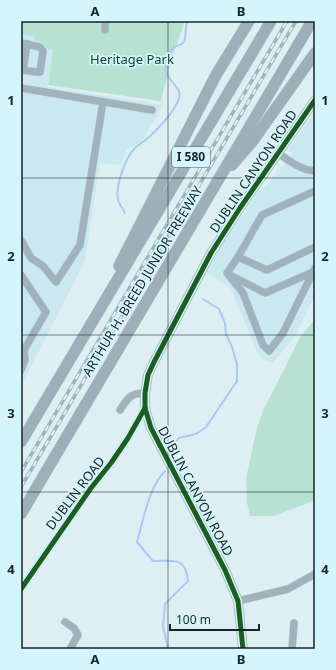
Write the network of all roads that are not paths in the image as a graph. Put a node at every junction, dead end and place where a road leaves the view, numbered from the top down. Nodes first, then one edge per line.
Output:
1 (105, 21) edge
2 (271, 21) edge
3 (312, 21) edge
4 (248, 22) edge
5 (106, 30) dead end
6 (24, 44) edge
7 (315, 53) edge
8 (22, 70) edge
9 (21, 88) edge
10 (315, 100) edge
11 (103, 102) junction
12 (152, 110) dead end
13 (278, 153) junction
14 (315, 171) edge
15 (219, 178) junction
16 (315, 191) edge
17 (21, 240) edge
18 (315, 247) edge
19 (238, 256) junction
20 (314, 270) edge
21 (228, 273) junction
22 (21, 275) edge
23 (109, 293) junction
24 (23, 353) edge
25 (21, 370) edge
26 (145, 393) junction
27 (145, 408) junction
28 (120, 410) dead end
29 (21, 442) edge
30 (21, 514) edge
31 (315, 574) edge
32 (21, 589) edge
33 (238, 601) junction
34 (65, 622) dead end
35 (294, 622) dead end
36 (70, 649) edge
37 (243, 649) edge
38 (292, 649) edge

1 - 5 street
2 - 23 highway, ARTHUR H. BREED JUNIOR FREEWAY / I 580
3 - 15 highway, ARTHUR H. BREED JUNIOR FREEWAY / I 580
4 - 23 highway
6 - 8 street
6 - 8 street
7 - 15 highway
9 - 11 street
10 - 13 main road, DUBLIN CANYON ROAD
11 - 12 street
11 - 17 street
13 - 14 street
13 - 26 main road, DUBLIN CANYON ROAD
15 - 30 highway, ARTHUR H. BREED JUNIOR FREEWAY / I 580
16 - 19 street
18 - 19 street
19 - 21 street
20 - 21 street
20 - 21 street
22 - 24 street
23 - 29 highway, ARTHUR H. BREED JUNIOR FREEWAY / I 580
24 - 25 street
26 - 27 main road, DUBLIN CANYON ROAD
26 - 28 street
27 - 32 street, DUBLIN ROAD
27 - 33 main road, DUBLIN CANYON ROAD
31 - 33 street
33 - 37 main road, DUBLIN CANYON ROAD
34 - 36 street
35 - 38 street

